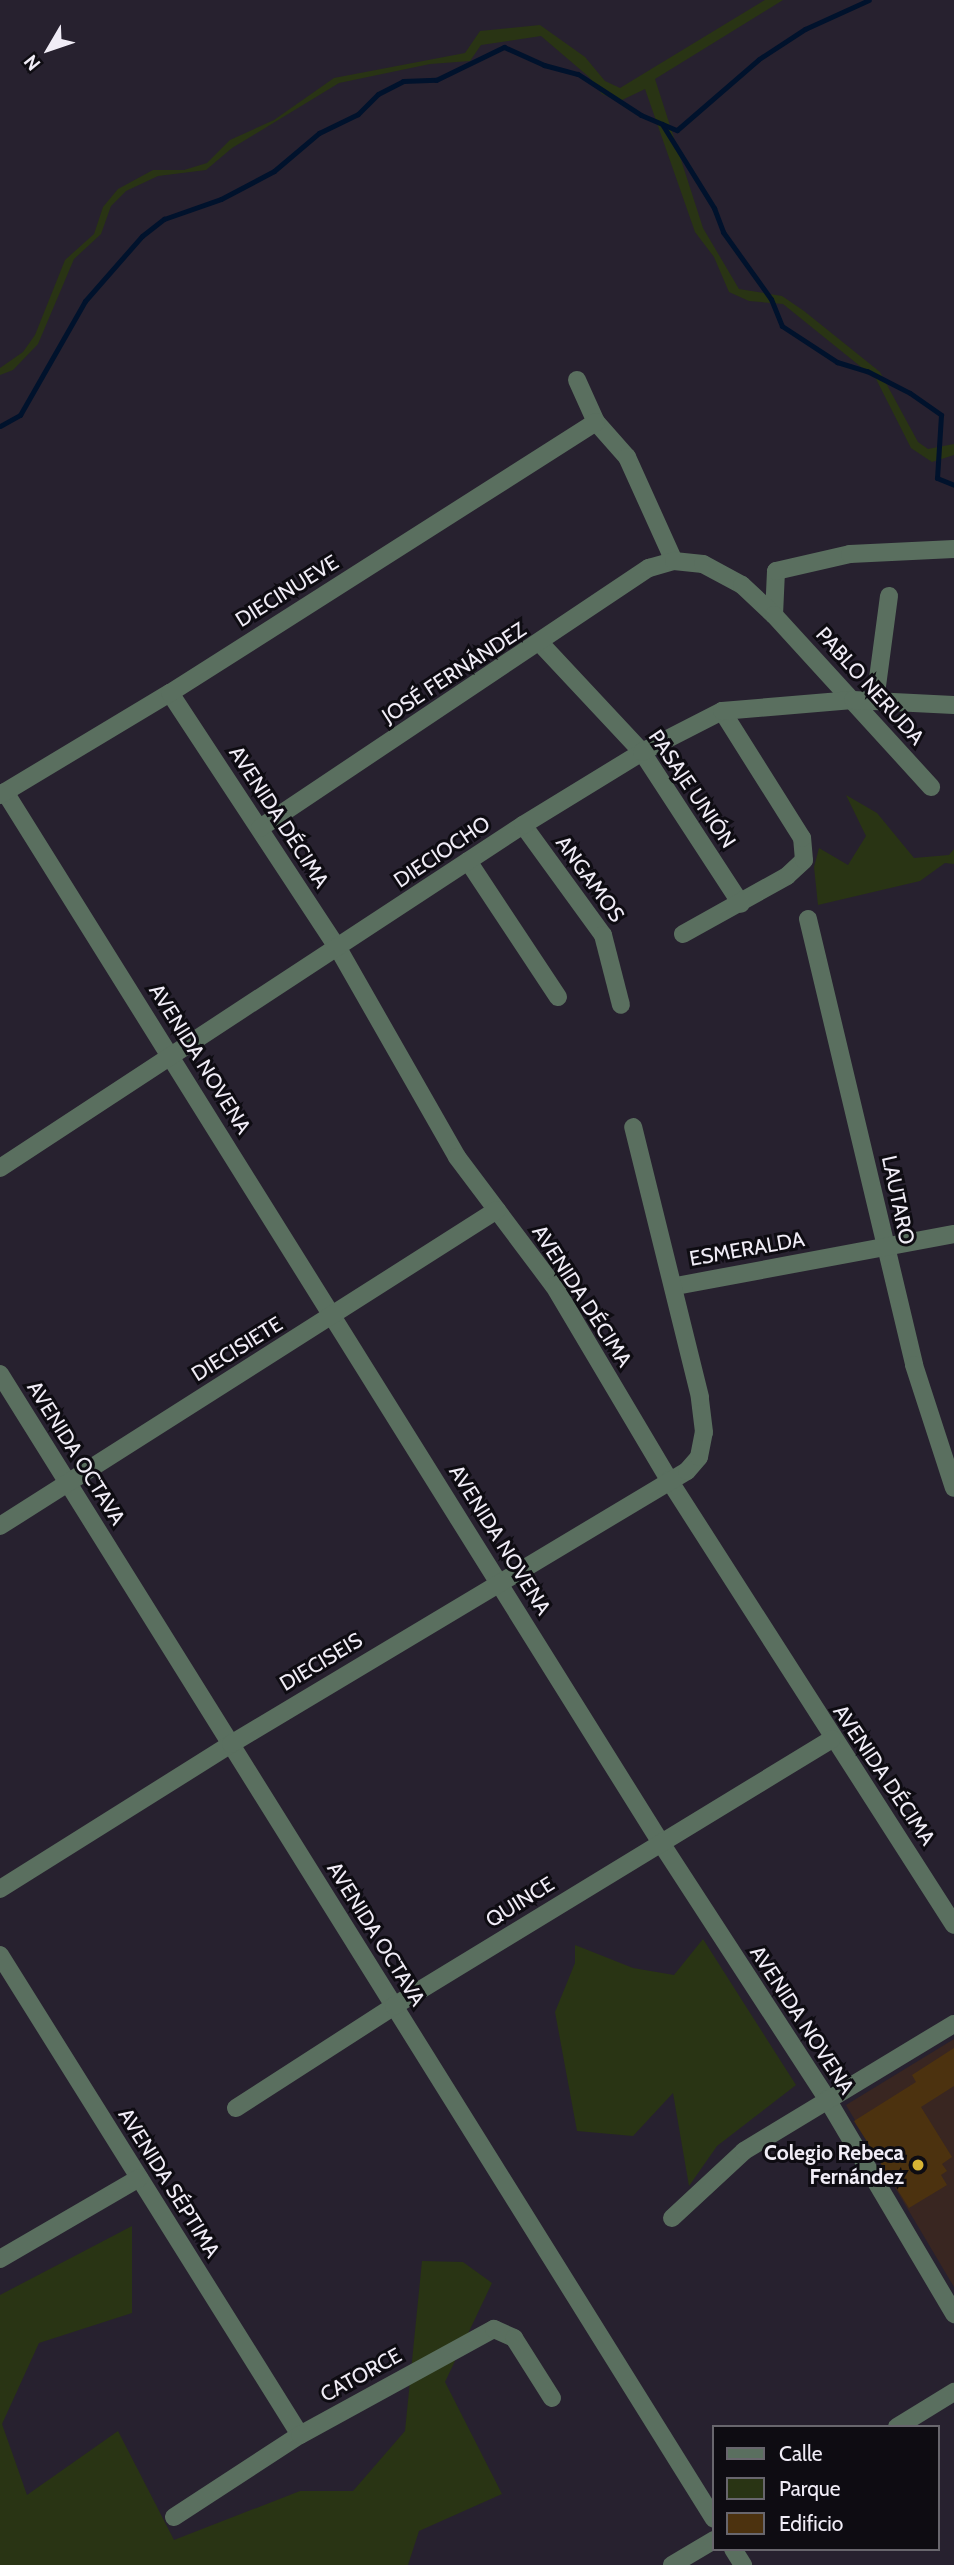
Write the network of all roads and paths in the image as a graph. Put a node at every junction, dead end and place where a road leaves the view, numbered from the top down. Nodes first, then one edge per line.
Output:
1 (577, 380) dead end
2 (596, 422) junction
3 (954, 549) edge
4 (674, 561) junction
5 (889, 596) dead end
6 (774, 615) junction
7 (541, 644) junction
8 (170, 693) junction
9 (853, 700) junction
10 (875, 701) junction
11 (954, 705) edge
12 (722, 711) junction
13 (642, 751) junction
14 (931, 787) dead end
15 (2, 793) edge
16 (523, 825) junction
17 (260, 828) junction
18 (468, 861) junction
19 (741, 904) junction
20 (808, 919) dead end
21 (683, 934) dead end
22 (339, 950) junction
23 (558, 997) dead end
24 (621, 1005) dead end
25 (172, 1056) junction
26 (633, 1127) dead end
27 (0, 1168) edge
28 (497, 1210) junction
29 (954, 1234) edge
30 (884, 1248) junction
31 (676, 1286) junction
32 (334, 1315) junction
33 (0, 1374) edge
34 (669, 1479) junction
35 (68, 1482) junction
36 (954, 1488) edge
37 (0, 1526) edge
38 (498, 1581) junction
39 (832, 1739) junction
40 (231, 1744) junction
41 (661, 1843) junction
42 (0, 1889) edge
43 (954, 1925) edge
44 (0, 1955) edge
45 (394, 2006) junction
46 (954, 2024) edge
47 (827, 2099) junction
48 (236, 2108) dead end
49 (139, 2178) junction
50 (672, 2218) dead end
51 (0, 2259) edge
52 (954, 2314) edge
53 (954, 2392) edge
54 (552, 2399) dead end
55 (900, 2425) edge
56 (300, 2435) junction
57 (712, 2516) edge
58 (174, 2517) dead end
59 (712, 2541) edge
60 (672, 2565) edge

1 - 2 street
2 - 4 street
2 - 8 street, DIECINUEVE
3 - 6 street
4 - 6 street, PABLO NERUDA
4 - 7 street, JOSÉ FERNÁNDEZ
5 - 10 street
6 - 9 street, PABLO NERUDA
7 - 13 street, PASAJE UNIÓN
7 - 17 street, JOSÉ FERNÁNDEZ
8 - 15 street, DIECINUEVE
8 - 17 street, AVENIDA DÉCIMA
9 - 10 street, DIECIOCHO
9 - 12 street, DIECIOCHO
9 - 14 street, PABLO NERUDA
10 - 11 street, DIECIOCHO
12 - 13 street, DIECIOCHO
12 - 19 street
13 - 16 street, DIECIOCHO
13 - 19 street, PASAJE UNIÓN
15 - 25 street, AVENIDA NOVENA
16 - 18 street, DIECIOCHO
16 - 24 street, ANGAMOS
17 - 22 street, AVENIDA DÉCIMA
18 - 22 street, DIECIOCHO
18 - 23 street
19 - 21 street
20 - 30 street, LAUTARO
22 - 25 street, DIECIOCHO
22 - 28 street, AVENIDA DÉCIMA
25 - 27 street, DIECIOCHO
25 - 32 street, AVENIDA NOVENA
26 - 31 street
28 - 32 street, DIECISIETE
28 - 34 street, AVENIDA DÉCIMA
29 - 30 street, ESMERALDA
30 - 31 street, ESMERALDA
30 - 36 street, LAUTARO
31 - 34 street, ESMERALDA
32 - 35 street, DIECISIETE
32 - 38 street, AVENIDA NOVENA
33 - 35 street, AVENIDA OCTAVA
34 - 38 street, DIECISEIS
34 - 39 street, AVENIDA DÉCIMA
35 - 37 street, DIECISIETE
35 - 40 street, AVENIDA OCTAVA
38 - 40 street, DIECISEIS
38 - 41 street, AVENIDA NOVENA
39 - 41 street, QUINCE
39 - 43 street, AVENIDA DÉCIMA
40 - 42 street, DIECISEIS
40 - 45 street, AVENIDA OCTAVA
41 - 45 street, QUINCE
41 - 47 street, AVENIDA NOVENA
44 - 49 street, AVENIDA SÉPTIMA
45 - 48 street, QUINCE
45 - 57 street, AVENIDA OCTAVA
46 - 47 street
47 - 50 street
47 - 52 street, AVENIDA NOVENA
49 - 51 street
49 - 56 street, AVENIDA SÉPTIMA
53 - 55 street
54 - 56 street, CATORCE
56 - 58 street, CATORCE
59 - 60 street

